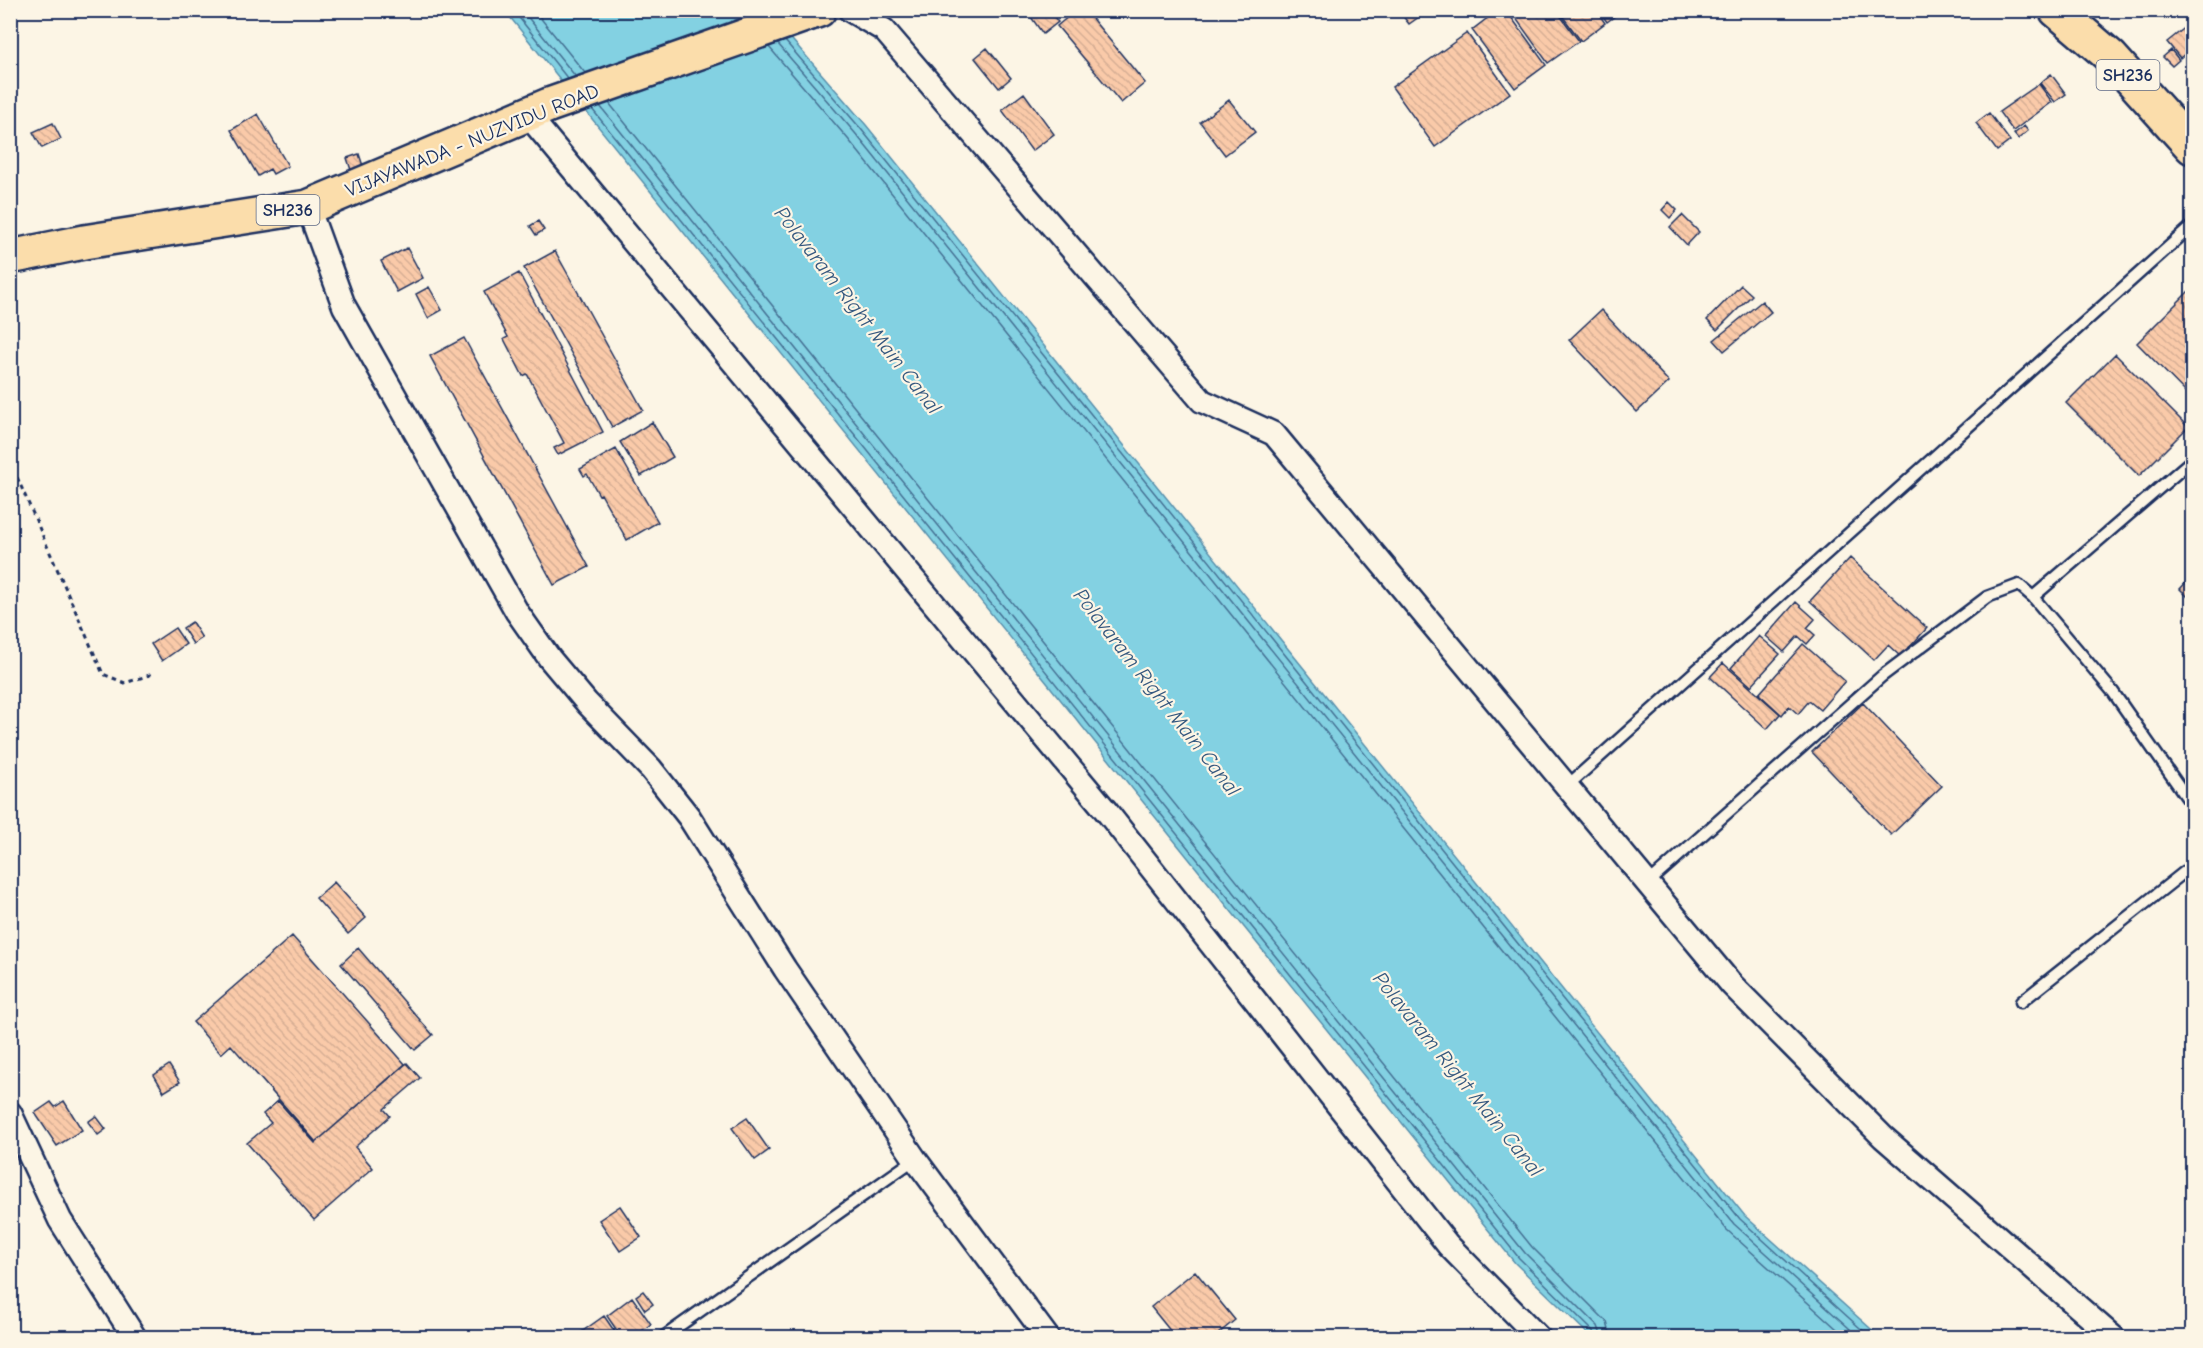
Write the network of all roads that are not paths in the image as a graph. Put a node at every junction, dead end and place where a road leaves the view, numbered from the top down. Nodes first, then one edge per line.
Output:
1 (819, 10) edge
2 (850, 10) edge
3 (2056, 10) edge
4 (538, 109) junction
5 (2193, 147) edge
6 (308, 207) junction
7 (2193, 226) edge
8 (10, 256) edge
9 (2193, 460) edge
10 (2033, 597) junction
11 (1566, 787) junction
12 (2193, 804) edge
13 (2193, 866) edge
14 (1647, 884) junction
15 (2021, 1002) dead end
16 (10, 1113) edge
17 (915, 1159) junction
18 (135, 1338) edge
19 (662, 1338) edge
20 (1048, 1338) edge
21 (1539, 1338) edge
22 (2114, 1338) edge

1 - 4 main road, VIJAYAWADA - NUZVIDU ROAD / SH236
2 - 11 street
3 - 5 main road, SH236
4 - 6 main road, VIJAYAWADA - NUZVIDU ROAD / SH236
4 - 21 street
6 - 8 main road, VIJAYAWADA - NUZVIDU ROAD / SH236
6 - 17 street
7 - 11 lane
9 - 10 lane
10 - 12 lane
10 - 14 lane
11 - 14 street
13 - 15 lane
14 - 22 street
16 - 18 street
17 - 19 lane
17 - 20 street

